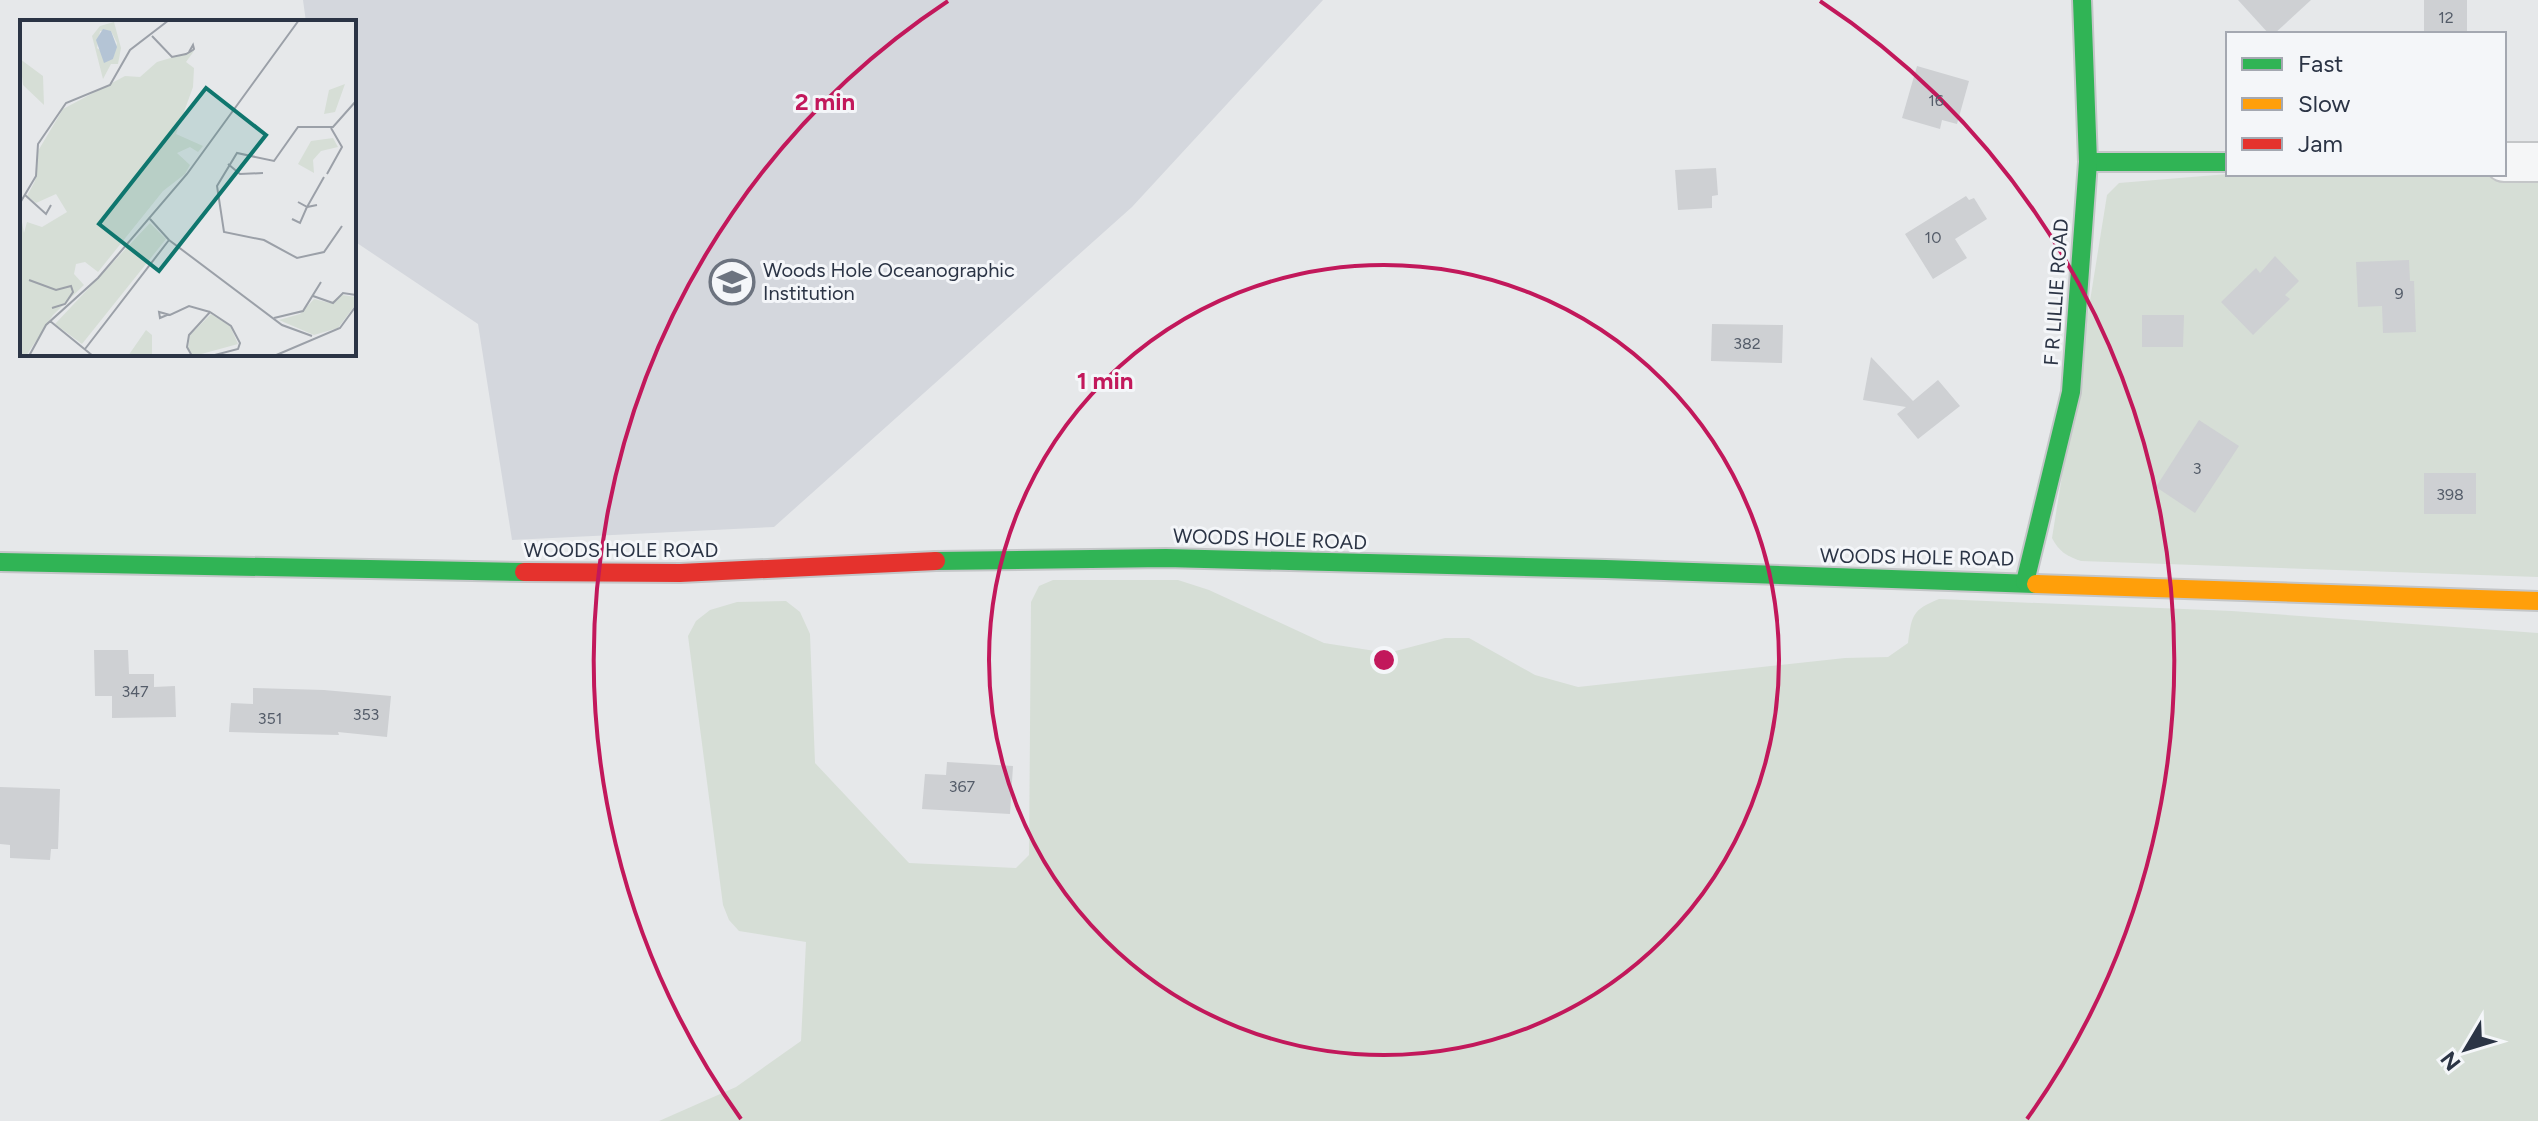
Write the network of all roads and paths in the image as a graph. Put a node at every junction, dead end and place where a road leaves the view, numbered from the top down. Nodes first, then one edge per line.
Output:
1 (2082, 0) edge
2 (2088, 162) junction
3 (2226, 162) edge
4 (2506, 162) edge
5 (2538, 162) edge
6 (0, 562) edge
7 (2025, 582) junction
8 (2538, 601) edge

1 - 2 main road, F R LILLIE ROAD
2 - 3 main road
2 - 7 main road, F R LILLIE ROAD
4 - 5 street
6 - 7 main road, WOODS HOLE ROAD
7 - 8 main road, WOODS HOLE ROAD

